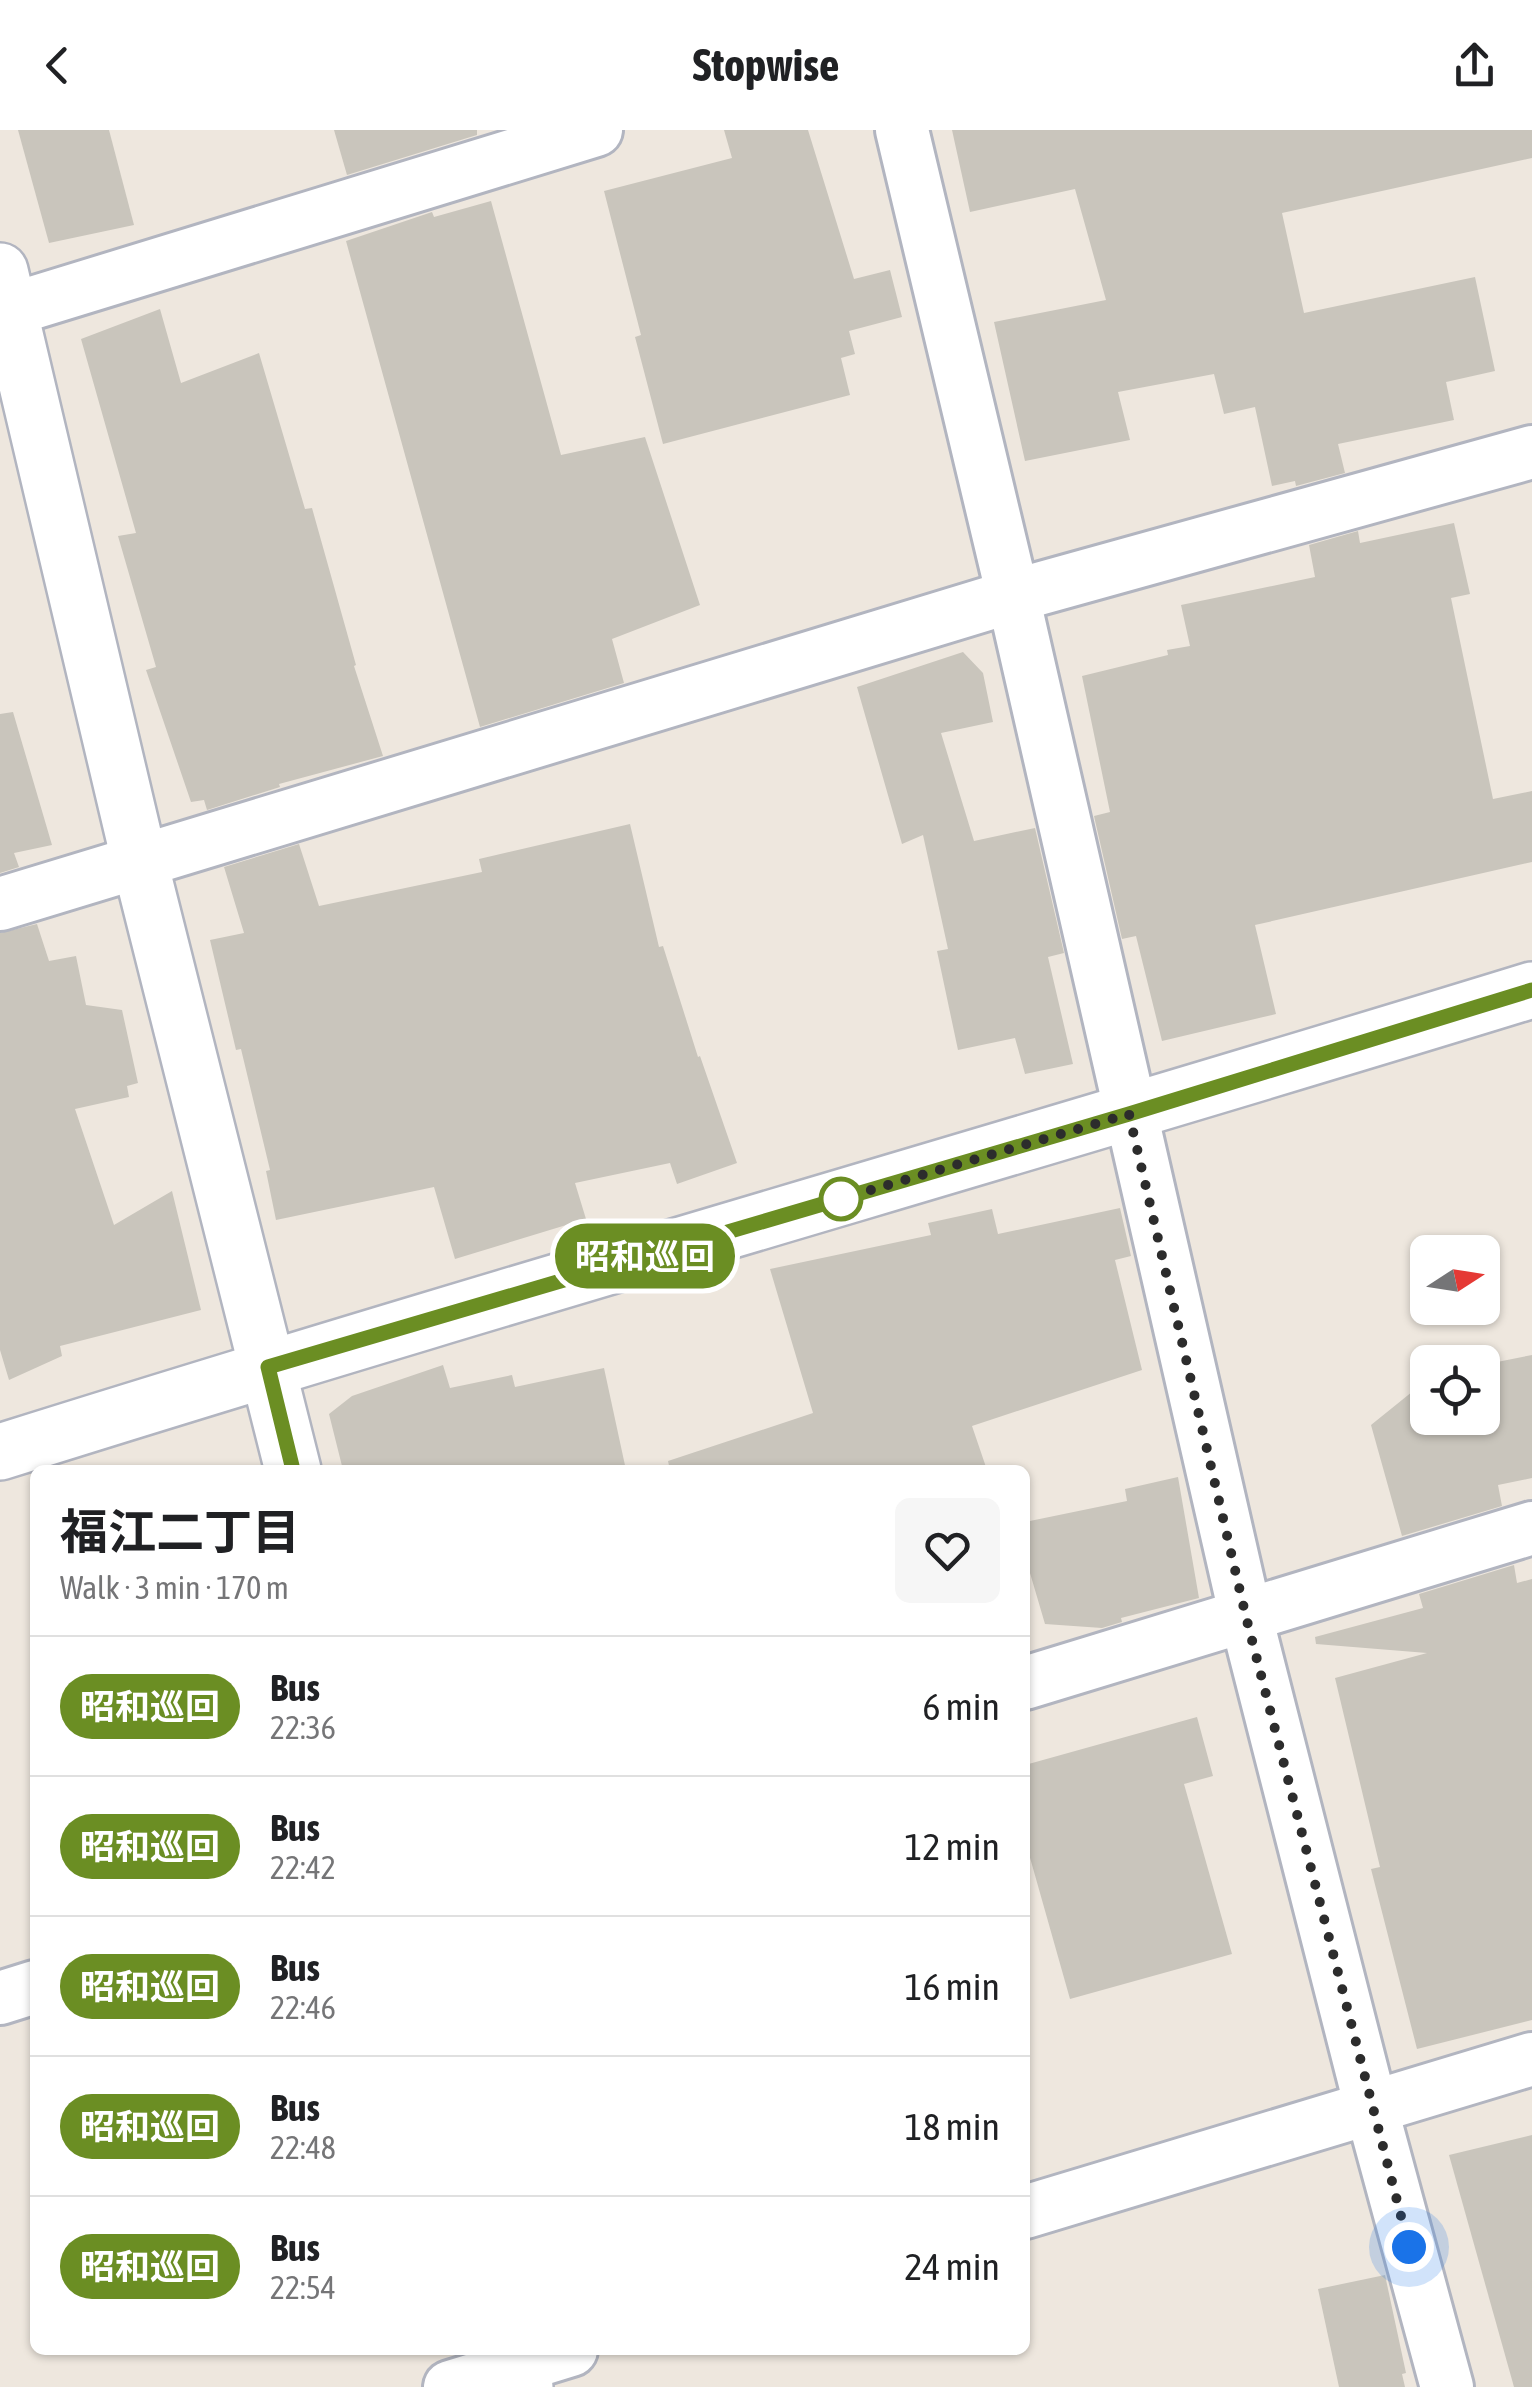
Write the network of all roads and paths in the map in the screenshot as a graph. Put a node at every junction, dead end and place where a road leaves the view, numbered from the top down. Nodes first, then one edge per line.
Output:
1 (596, 130) edge
2 (902, 130) edge
3 (3, 298) edge
4 (1532, 452) edge
5 (1013, 596) junction
6 (140, 863) junction
7 (0, 904) edge
8 (1532, 990) edge
9 (1129, 1114) junction
10 (268, 1367) junction
11 (0, 1452) edge
12 (292, 1465) edge
13 (1532, 1528) edge
14 (1246, 1617) junction
15 (1030, 1682) edge
16 (30, 1989) edge
17 (0, 1998) edge
18 (1532, 2059) edge
19 (1370, 2107) junction
20 (1030, 2210) edge
21 (557, 2355) edge
22 (520, 2368) edge
23 (450, 2387) edge
24 (1448, 2387) edge

1 - 3 street
2 - 5 street
3 - 6 street
4 - 5 street
5 - 6 street
5 - 9 street
6 - 7 street
6 - 10 street
8 - 9 street
9 - 10 street
9 - 14 street
10 - 11 street
10 - 12 street
13 - 14 street
14 - 15 street
14 - 19 street
16 - 17 street
18 - 19 street
19 - 20 street
19 - 24 street
21 - 22 street
22 - 23 street

